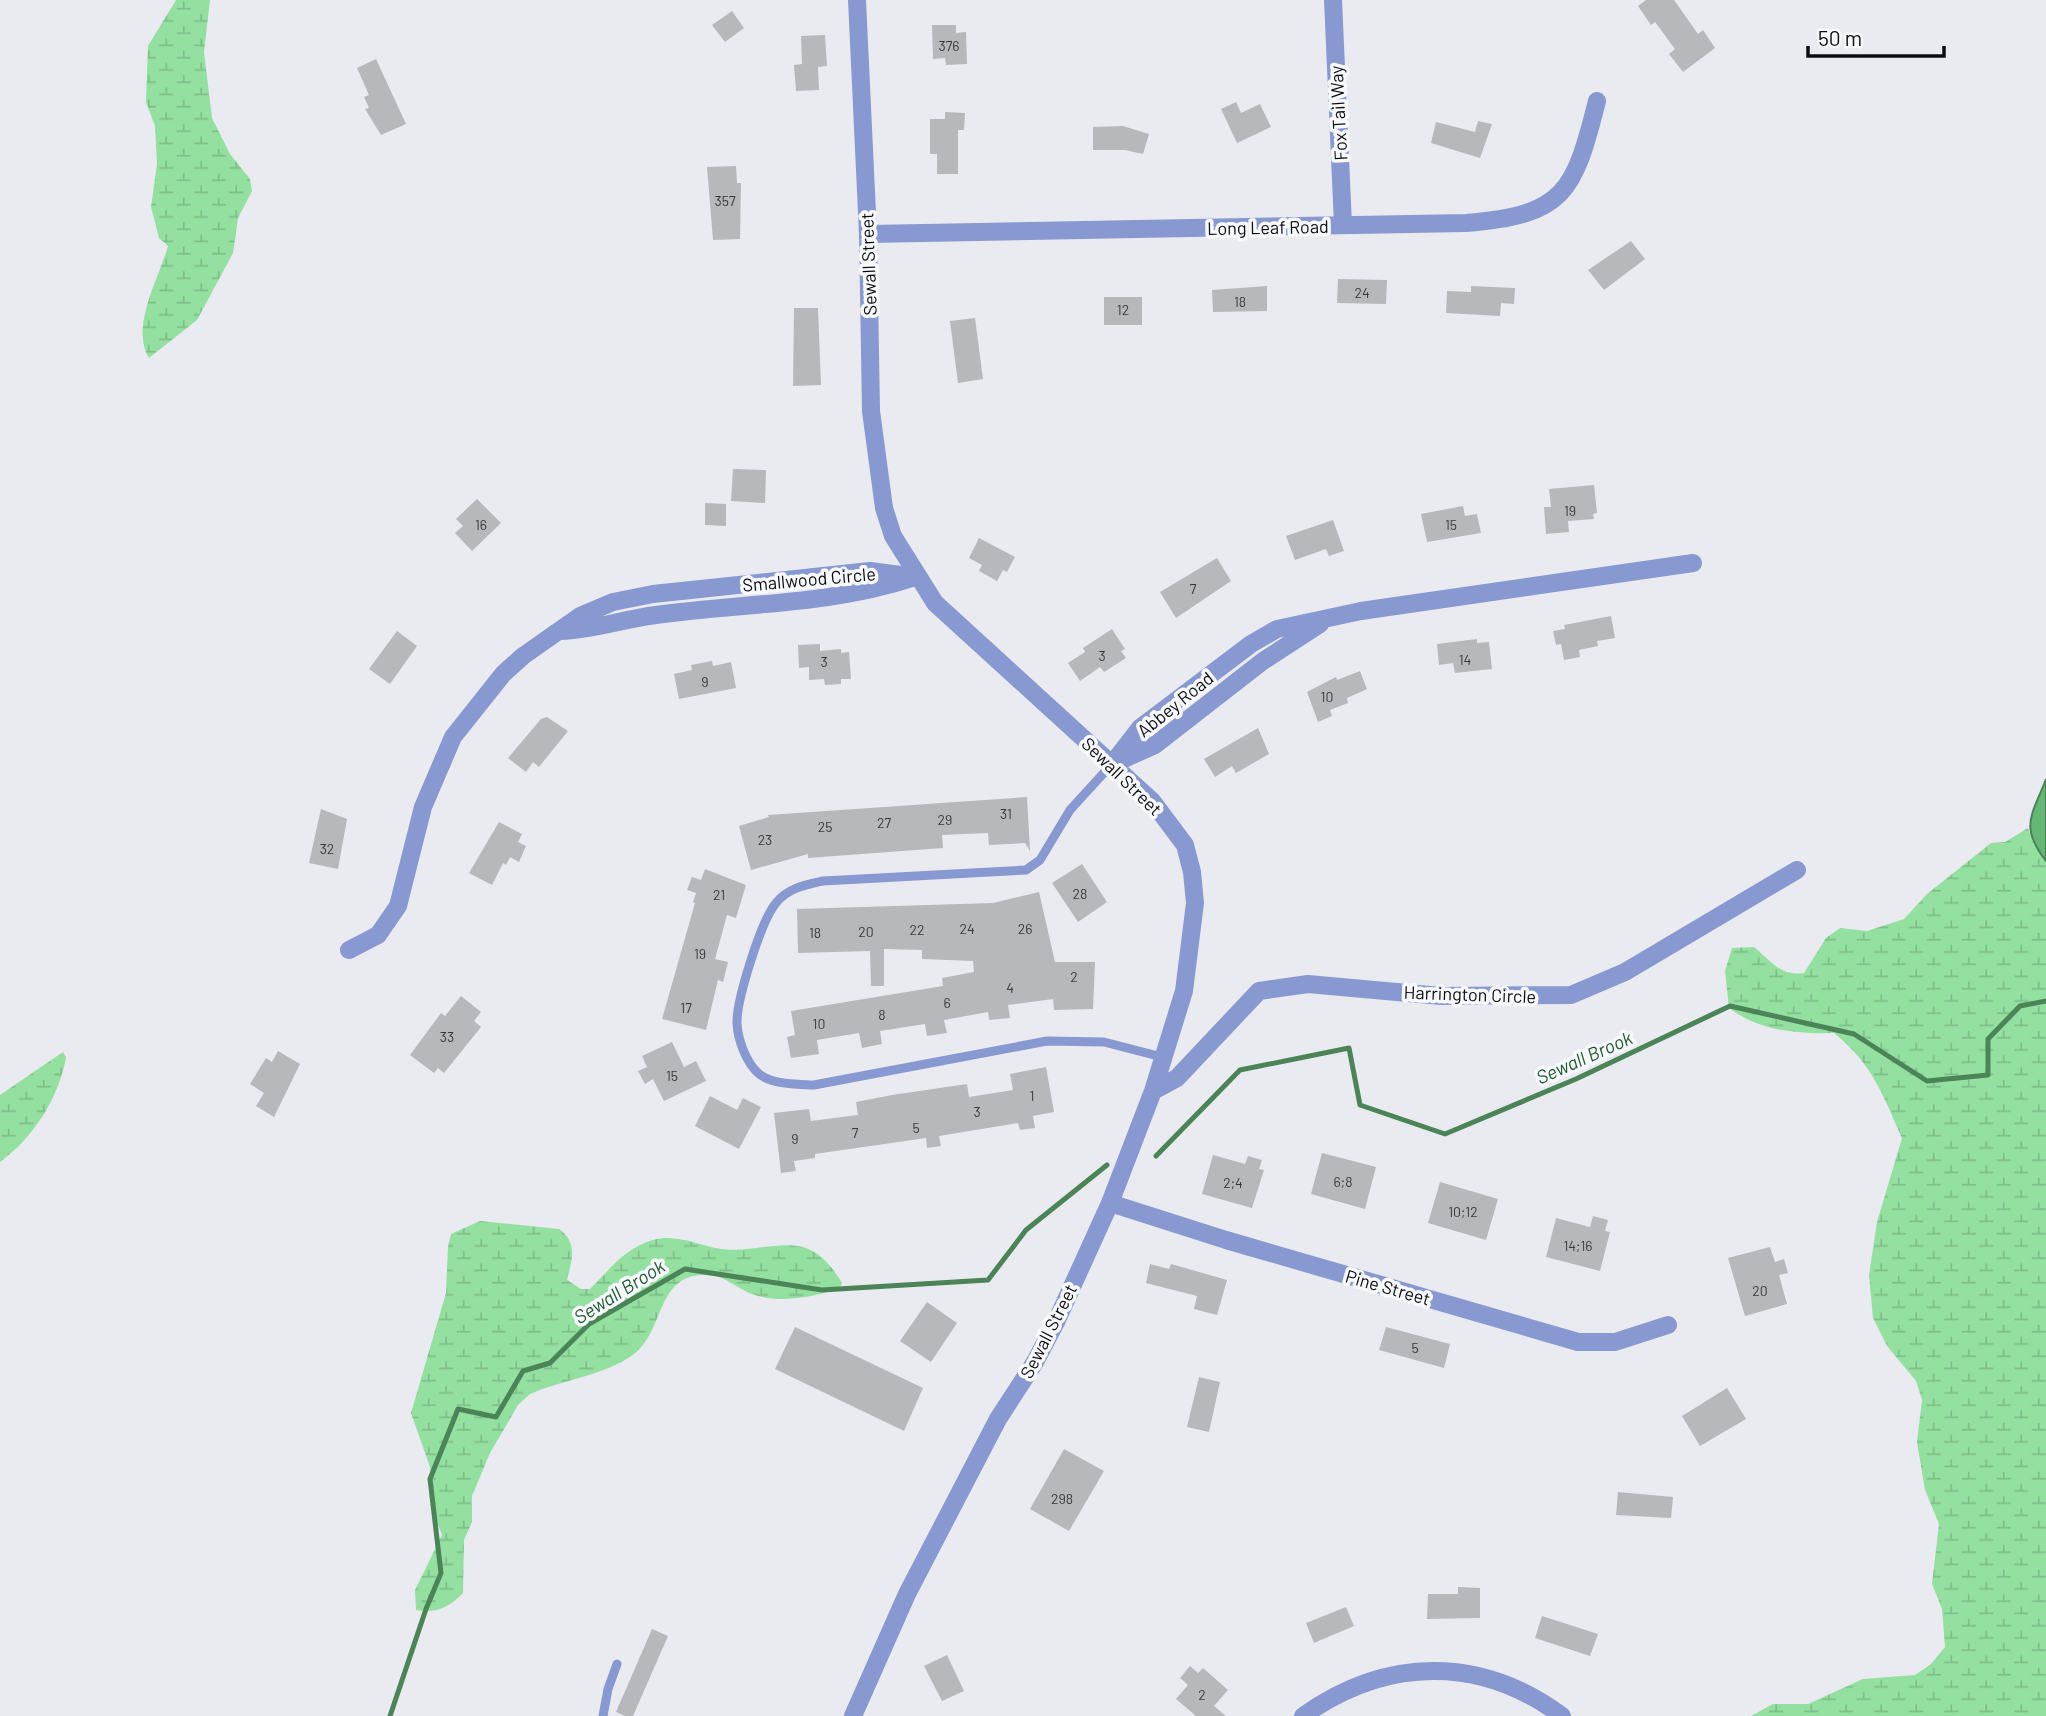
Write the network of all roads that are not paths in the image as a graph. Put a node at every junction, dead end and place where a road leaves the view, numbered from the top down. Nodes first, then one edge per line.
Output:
1 (857, 0) edge
2 (1332, 0) edge
3 (1597, 101) dead end
4 (1343, 225) junction
5 (868, 234) junction
6 (1693, 563) dead end
7 (916, 576) junction
8 (653, 594) junction
9 (656, 615) junction
10 (1333, 618) junction
11 (560, 631) junction
12 (1251, 644) junction
13 (1263, 662) junction
14 (1179, 698) junction
15 (1194, 715) junction
16 (1112, 764) junction
17 (1797, 870) dead end
18 (349, 950) dead end
19 (1162, 1057) junction
20 (1153, 1091) junction
21 (1110, 1203) junction
22 (1668, 1325) dead end
23 (617, 1664) dead end
24 (603, 1716) edge
25 (853, 1716) edge
26 (1303, 1716) edge
27 (1562, 1716) edge

1 - 5 street, Sewall Street
2 - 4 street, Fox Tail Way
3 - 4 street, Long Leaf Road
4 - 5 street, Long Leaf Road
5 - 7 street, Sewall Street
6 - 10 street, Abbey Road
7 - 8 street, Smallwood Circle
7 - 9 street, Smallwood Circle
7 - 16 street, Sewall Street
8 - 9 lane
8 - 11 street, Smallwood Circle
9 - 11 street, Smallwood Circle
10 - 12 street, Abbey Road
10 - 13 street, Abbey Road
11 - 18 street, Smallwood Circle
12 - 13 lane
12 - 14 street, Abbey Road
13 - 15 street, Abbey Road
14 - 15 lane
14 - 16 street, Abbey Road
15 - 16 street, Abbey Road
16 - 19 street, Sewall Street
16 - 19 lane
17 - 20 street, Harrington Circle
19 - 20 street, Sewall Street
20 - 21 street, Sewall Street
21 - 22 street, Pine Street
21 - 25 street, Sewall Street
23 - 24 lane
26 - 27 street

